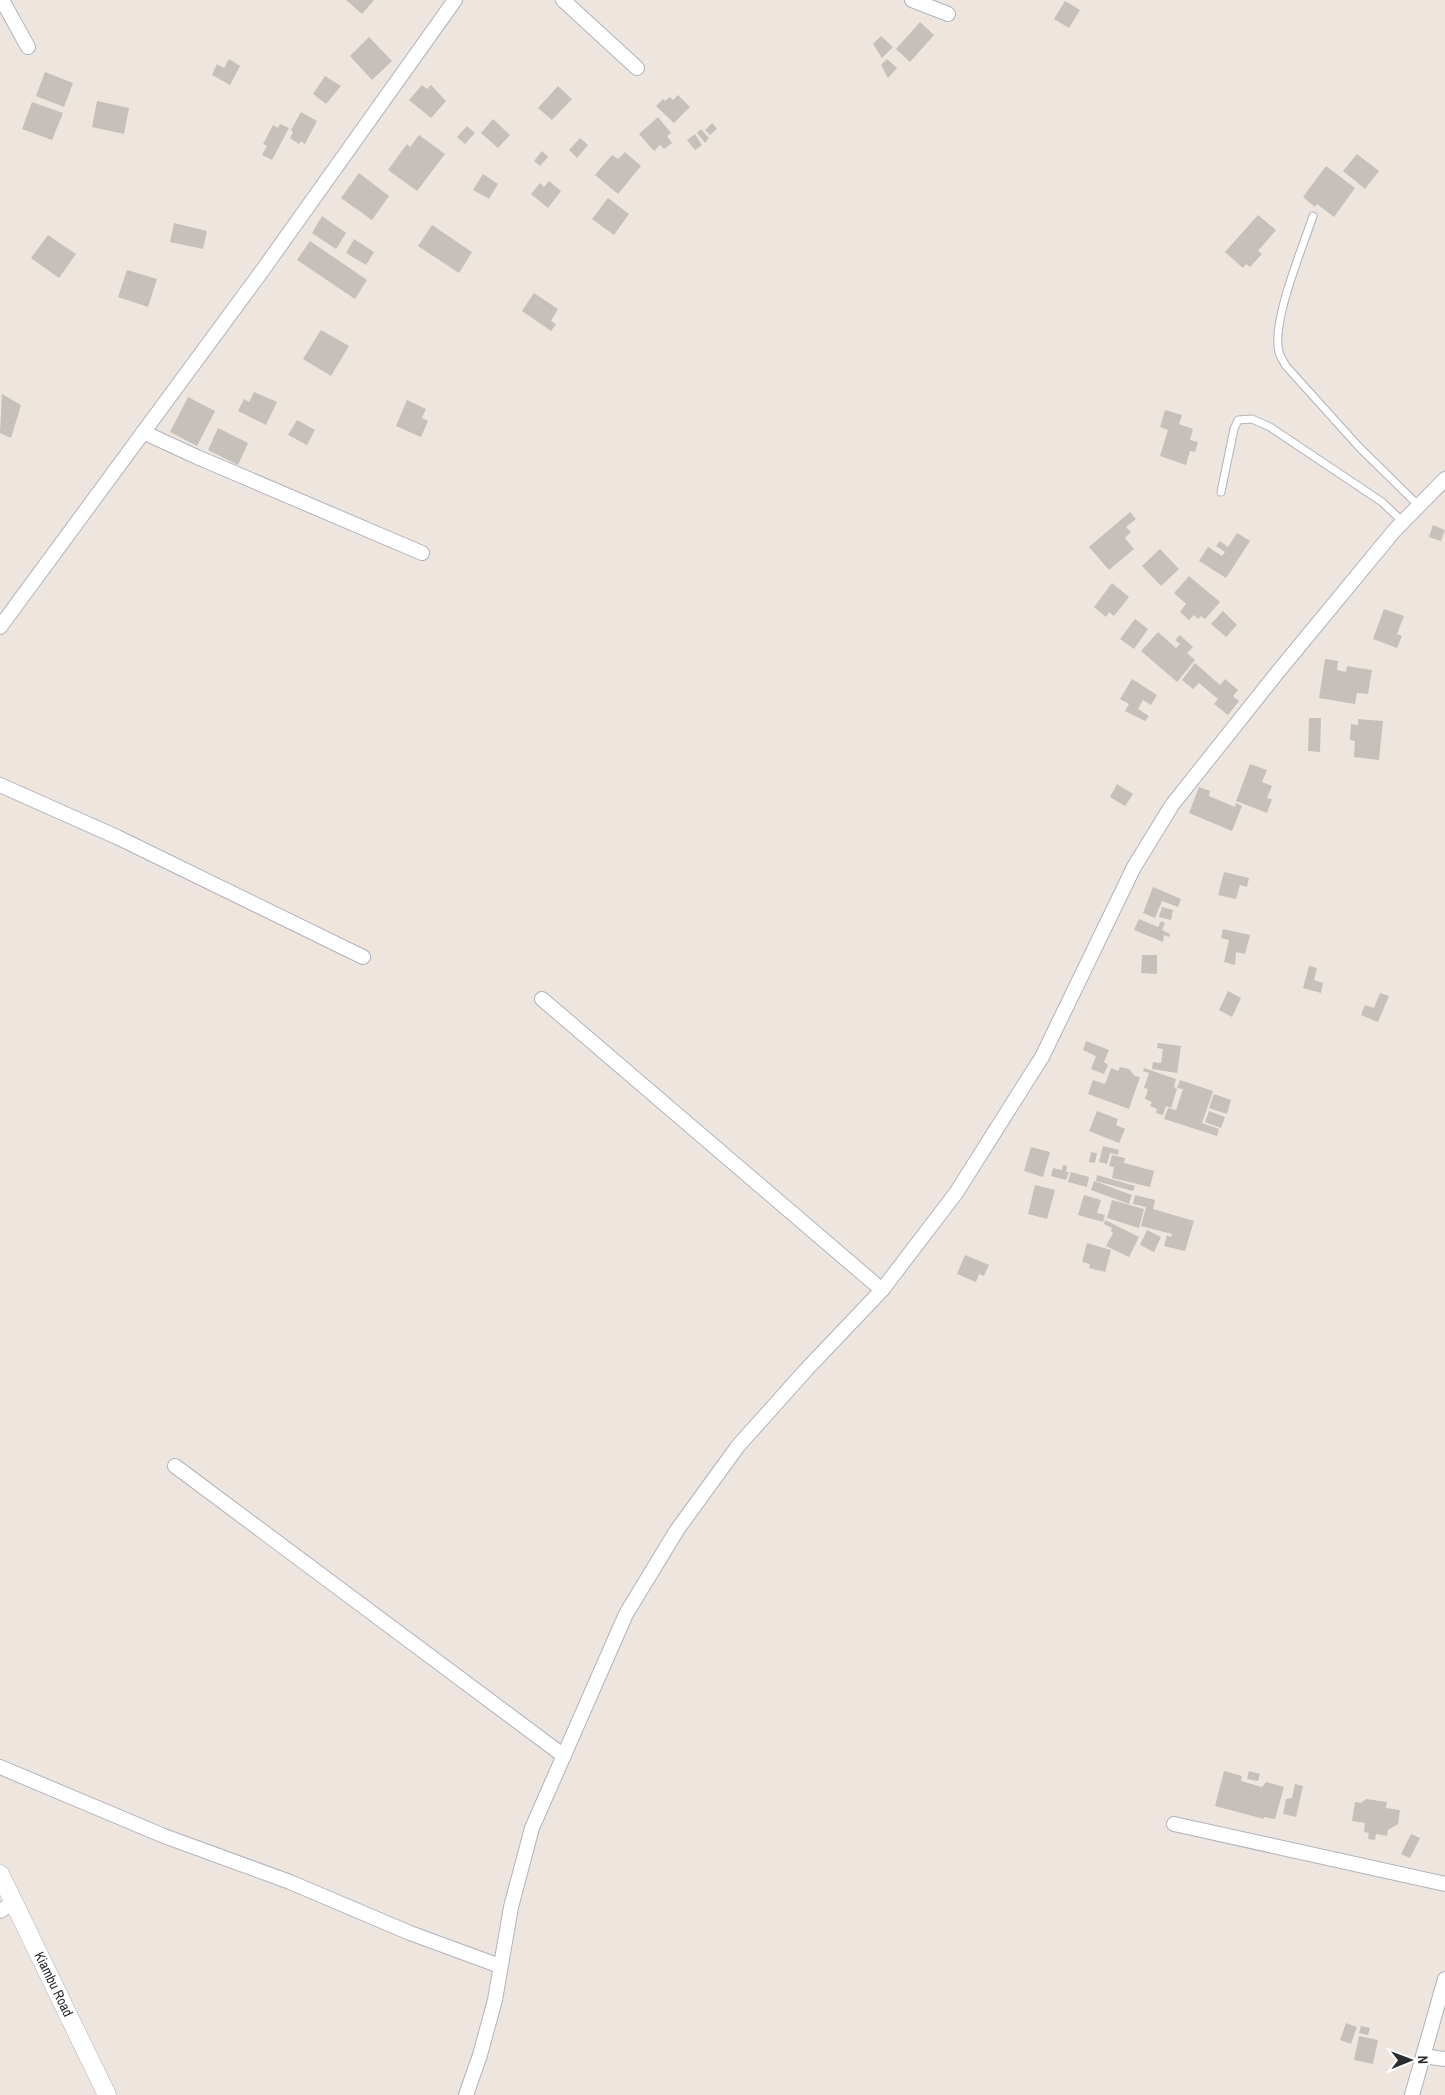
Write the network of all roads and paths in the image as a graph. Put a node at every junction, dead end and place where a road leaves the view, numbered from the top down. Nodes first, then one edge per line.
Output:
1 (2, 0) edge
2 (455, 0) edge
3 (563, 0) edge
4 (912, 0) edge
5 (948, 14) dead end
6 (28, 47) dead end
7 (637, 68) dead end
8 (1313, 216) dead end
9 (143, 432) junction
10 (1445, 480) edge
11 (1221, 492) dead end
12 (1440, 493) edge
13 (1420, 506) junction
14 (1403, 522) junction
15 (422, 553) dead end
16 (0, 627) edge
17 (0, 785) edge
18 (363, 956) dead end
19 (542, 999) dead end
20 (882, 1290) junction
21 (175, 1466) dead end
22 (564, 1756) junction
23 (0, 1767) edge
24 (1174, 1824) dead end
25 (0, 1874) edge
26 (1445, 1884) edge
27 (7, 1907) edge
28 (500, 1966) junction
29 (1445, 1979) edge
30 (1423, 2056) junction
31 (1445, 2059) edge
32 (107, 2095) edge
33 (466, 2095) edge
34 (1412, 2095) edge

1 - 6 street
2 - 9 street
3 - 7 street
4 - 5 street
8 - 13 lane
9 - 15 street
9 - 16 street
10 - 12 street
11 - 14 lane
12 - 13 street
13 - 14 street
14 - 20 street
17 - 18 street
19 - 20 street
20 - 22 street
21 - 22 street
22 - 28 street
23 - 28 street
24 - 26 street
25 - 27 street, Kiambu Road
27 - 32 street, Kiambu Road
28 - 33 street
29 - 30 street
30 - 31 street
30 - 34 street

